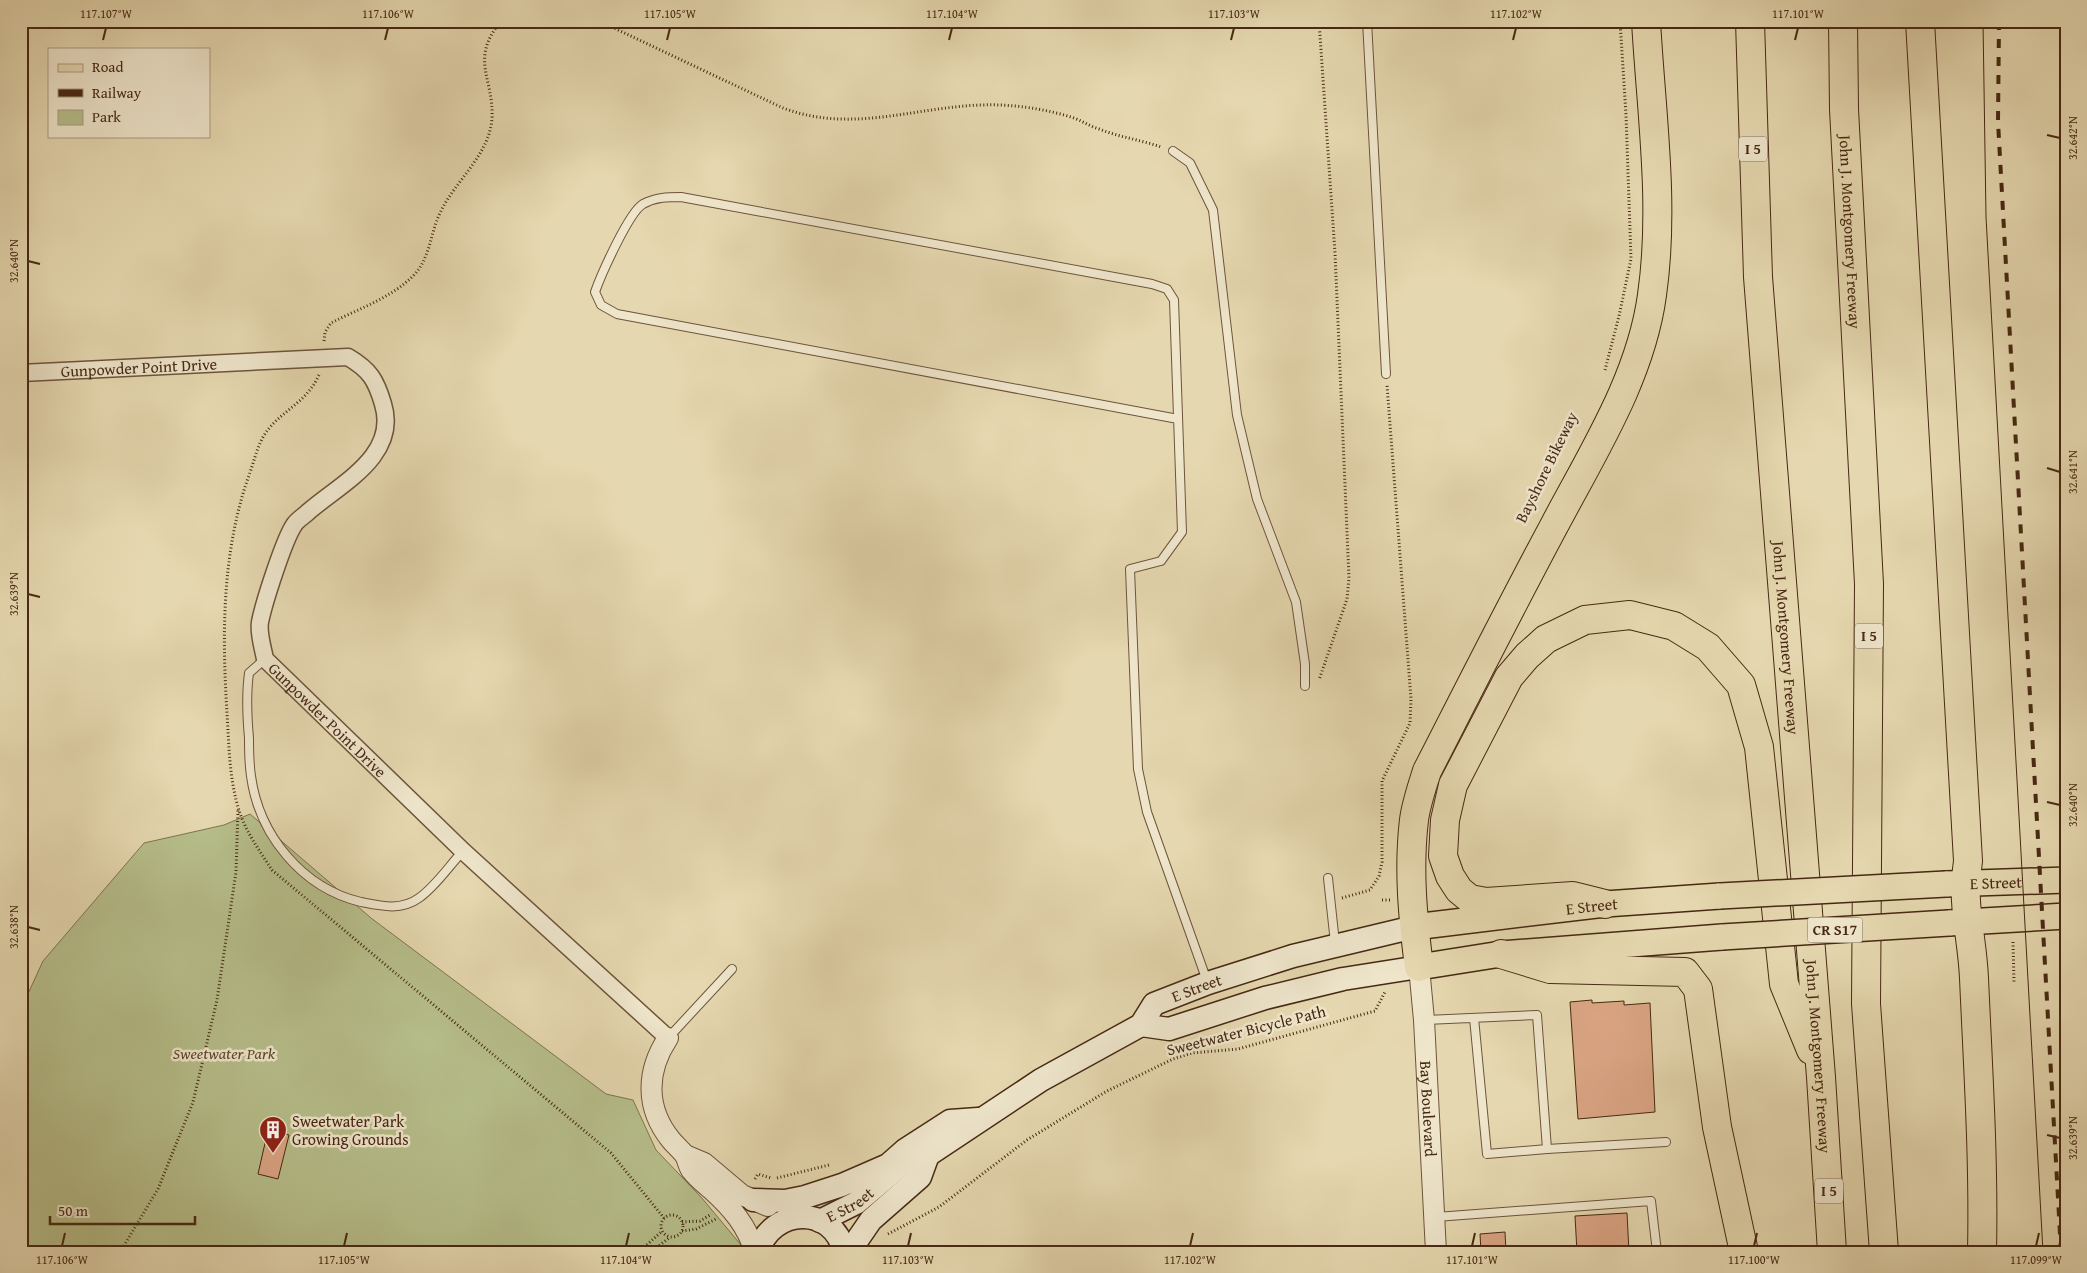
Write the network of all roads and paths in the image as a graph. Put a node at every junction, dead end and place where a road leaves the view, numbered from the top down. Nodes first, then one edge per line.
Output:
1 (501, 21) edge
2 (599, 21) edge
3 (1319, 21) edge
4 (1367, 21) edge
5 (1620, 21) edge
6 (1646, 21) edge
7 (1750, 21) edge
8 (1843, 21) edge
9 (1920, 21) edge
10 (1173, 151) joint
11 (323, 360) junction
12 (21, 373) edge
13 (1386, 374) joint
14 (1603, 378) dead end
15 (1178, 419) junction
16 (265, 659) junction
17 (1318, 685) dead end
18 (1305, 686) dead end
19 (238, 808) junction
20 (463, 850) junction
21 (1328, 878) dead end
22 (2066, 880) edge
23 (1955, 884) junction
24 (1392, 891) dead end
25 (1382, 900) dead end
26 (1330, 902) junction
27 (1605, 904) junction
28 (2066, 916) edge
29 (1957, 922) junction
30 (1414, 927) junction
31 (2013, 942) dead end
32 (1335, 945) junction
33 (1501, 954) junction
34 (1419, 967) junction
35 (732, 969) dead end
36 (1208, 983) junction
37 (2014, 983) dead end
38 (1385, 995) dead end
39 (1474, 1018) junction
40 (1424, 1020) junction
41 (1141, 1025) junction
42 (668, 1038) junction
43 (1821, 1077) junction
44 (982, 1118) junction
45 (1666, 1142) dead end
46 (1547, 1149) junction
47 (685, 1155) junction
48 (928, 1155) junction
49 (829, 1164) dead end
50 (758, 1174) dead end
51 (753, 1200) junction
52 (795, 1217) junction
53 (1434, 1217) junction
54 (664, 1218) junction
55 (820, 1221) junction
56 (682, 1222) junction
57 (682, 1231) junction
58 (662, 1232) junction
59 (883, 1236) dead end
60 (670, 1238) junction
61 (120, 1252) edge
62 (639, 1252) edge
63 (651, 1252) edge
64 (756, 1252) edge
65 (844, 1252) edge
66 (849, 1252) edge
67 (1436, 1252) edge
68 (1657, 1252) edge
69 (1744, 1252) edge
70 (1832, 1252) edge
71 (1884, 1252) edge
72 (1982, 1252) edge

1 - 11 path
2 - 10 path
3 - 17 path
4 - 13 lane
5 - 14 path
6 - 30 highway
7 - 43 highway, John J. Montgomery Freeway / I 5
8 - 71 highway, John J. Montgomery Freeway / I 5
9 - 23 highway
10 - 18 lane
11 - 12 street, Gunpowder Point Drive
11 - 16 street, Gunpowder Point Drive
11 - 19 path
13 - 26 path
15 - 15 lane
15 - 36 lane
16 - 20 street, Gunpowder Point Drive
16 - 20 lane
19 - 54 path
19 - 61 path
20 - 42 street, Gunpowder Point Drive
21 - 26 lane
22 - 23 main road, E Street
23 - 27 main road, E Street, bridge
23 - 29 highway
24 - 25 path
26 - 32 lane
27 - 30 main road, E Street
27 - 43 highway
28 - 29 main road, E Street / CR S17
29 - 33 main road, E Street / CR S17, bridge
29 - 72 highway
30 - 32 main road, E Street
30 - 34 highway
31 - 37 path
32 - 36 main road, E Street
33 - 34 main road, E Street / CR S17
33 - 69 highway
34 - 40 street, Bay Boulevard
34 - 41 main road, E Street
35 - 42 lane
36 - 41 main road, E Street
38 - 59 path, Sweetwater Bicycle Path
39 - 40 lane
39 - 46 lane
39 - 46 lane
40 - 53 street, Bay Boulevard
41 - 44 main road, E Street
42 - 47 street
43 - 70 highway, John J. Montgomery Freeway / I 5
44 - 48 main road, E Street
44 - 51 main road
45 - 46 lane
47 - 51 street
47 - 64 street
48 - 55 main road, E Street
48 - 66 main road, E Street
49 - 50 path
51 - 52 street
52 - 55 main road
52 - 64 main road
53 - 67 street, Bay Boulevard
53 - 68 lane
54 - 56 path
54 - 58 path
55 - 65 main road
56 - 57 path
56 - 57 path
57 - 60 path
58 - 60 path
58 - 62 path
60 - 63 path

